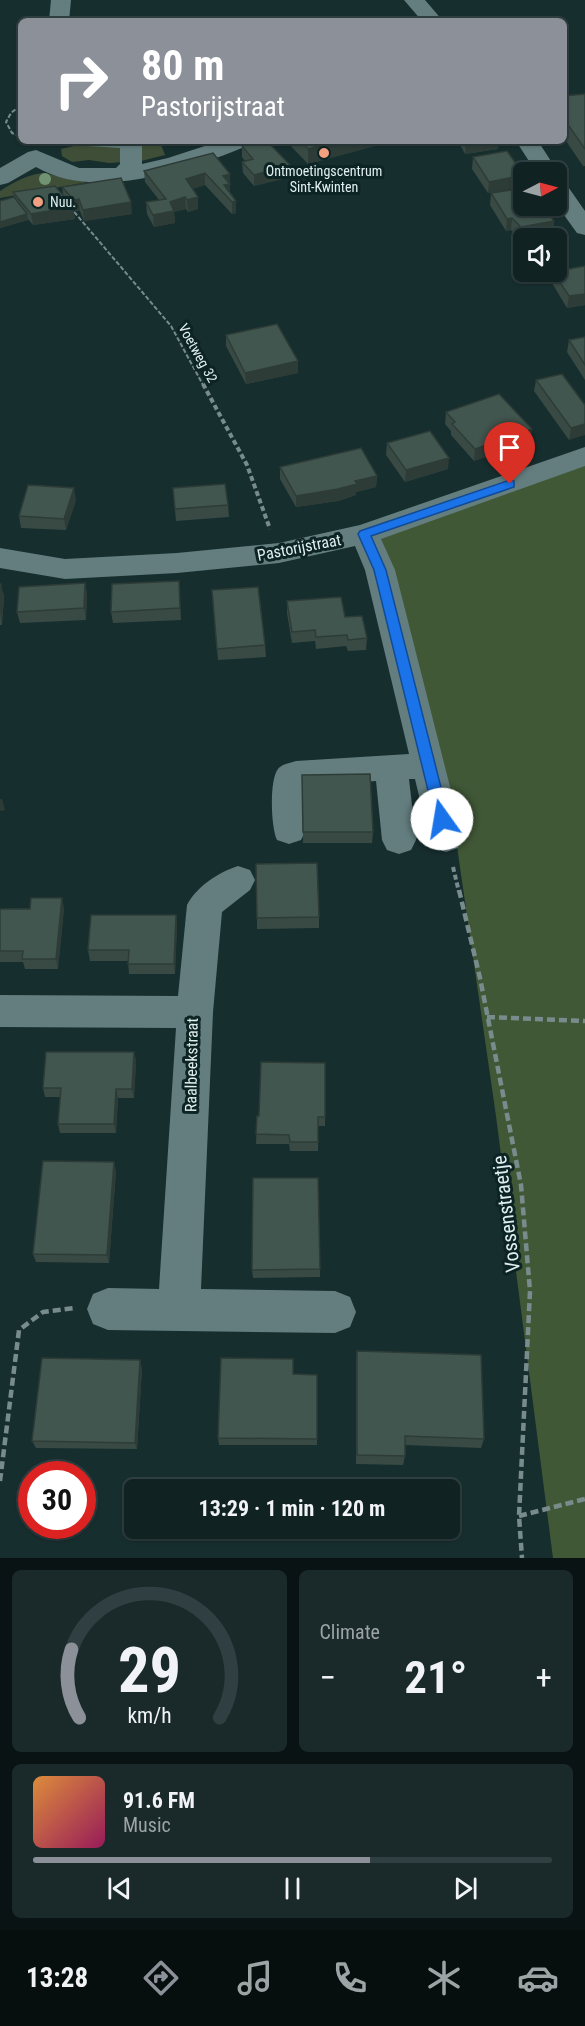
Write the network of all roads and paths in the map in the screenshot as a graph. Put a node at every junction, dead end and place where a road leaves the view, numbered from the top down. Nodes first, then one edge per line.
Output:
1 (61, 0) edge
2 (414, 0) edge
3 (59, 18) edge
4 (430, 18) edge
5 (18, 107) edge
6 (18, 136) edge
7 (131, 144) edge
8 (229, 144) edge
9 (529, 144) edge
10 (36, 149) edge
11 (541, 162) edge
12 (124, 173) junction
13 (0, 178) edge
14 (63, 199) edge
15 (567, 202) edge
16 (585, 228) edge
17 (585, 456) edge
18 (364, 534) junction
19 (279, 553) junction
20 (0, 558) edge
21 (429, 765) junction
22 (391, 769) junction
23 (290, 830) dead end
24 (446, 838) joint
25 (399, 840) dead end
26 (238, 880) dead end
27 (0, 1011) edge
28 (195, 1012) junction
29 (487, 1017) junction
30 (585, 1021) edge
31 (108, 1309) joint
32 (179, 1311) junction
33 (335, 1312) dead end
34 (0, 1481) edge
35 (585, 1498) edge
36 (519, 1516) junction
37 (522, 1558) edge

1 - 3 street
2 - 4 street
5 - 6 path
7 - 12 street
8 - 12 street
9 - 11 street
10 - 12 street
10 - 13 street
14 - 19 path, Voetweg 32
15 - 16 street
17 - 18 street, Pastorijstraat
18 - 19 street, Pastorijstraat
18 - 21 street
19 - 20 street, Pastorijstraat
21 - 22 street
21 - 24 street
22 - 23 street
22 - 25 street
24 - 29 path, Vossenstraetje
26 - 28 street
27 - 28 street, Raalbeekstraat
28 - 32 street, Raalbeekstraat
29 - 30 path
29 - 36 path, Vossenstraetje
31 - 32 street
31 - 34 path
32 - 33 street
35 - 36 path
36 - 37 path, Vossenstraetje

